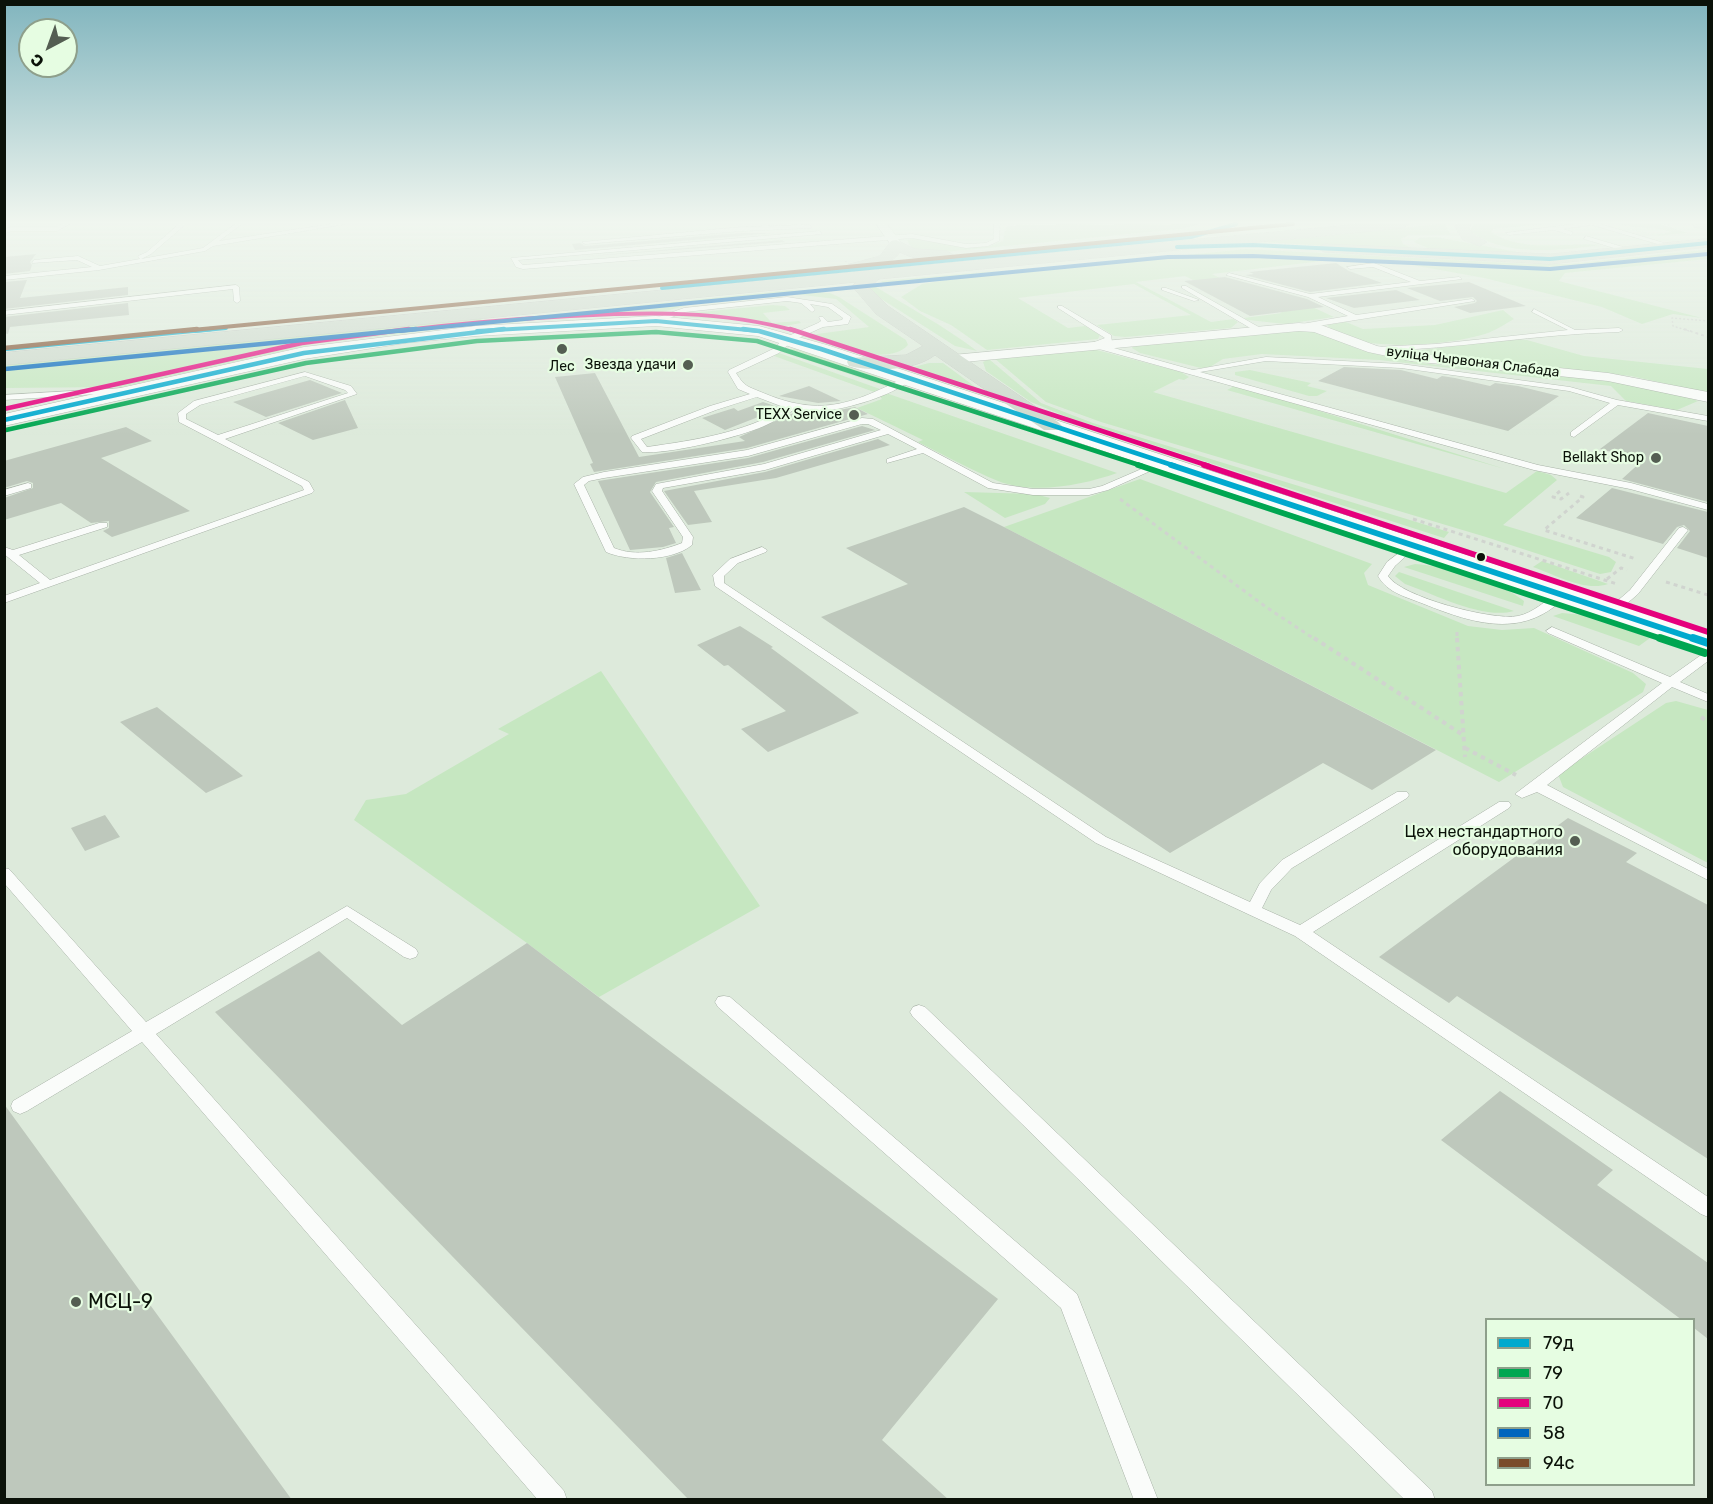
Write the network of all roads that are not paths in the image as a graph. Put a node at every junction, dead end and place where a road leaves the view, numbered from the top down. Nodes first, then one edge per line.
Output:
1 (172, 294) edge
2 (237, 294) edge
3 (553, 294) edge
4 (677, 294) edge
5 (841, 294) edge
6 (868, 294) edge
7 (1183, 294) edge
8 (1187, 294) edge
9 (1191, 294) edge
10 (1300, 294) edge
11 (1334, 294) edge
12 (1310, 297) junction
13 (237, 301) dead end
14 (803, 301) junction
15 (1472, 301) dead end
16 (1210, 304) junction
17 (1060, 307) dead end
18 (1220, 309) junction
19 (812, 310) dead end
20 (882, 310) junction
21 (1534, 311) dead end
22 (4, 313) edge
23 (1354, 316) junction
24 (656, 321) junction
25 (1299, 327) junction
26 (1260, 330) junction
27 (1574, 330) junction
28 (1619, 330) dead end
29 (789, 339) junction
30 (1095, 345) junction
31 (934, 346) junction
32 (4, 349) edge
33 (1373, 349) junction
34 (4, 359) edge
35 (953, 359) junction
36 (856, 362) junction
37 (1192, 371) junction
38 (907, 380) junction
39 (135, 390) junction
40 (759, 394) junction
41 (1708, 397) edge
42 (4, 398) edge
43 (1616, 402) junction
44 (793, 407) junction
45 (1708, 418) edge
46 (4, 420) edge
47 (1051, 426) junction
48 (889, 431) junction
49 (1574, 434) dead end
50 (216, 439) junction
51 (924, 450) junction
52 (890, 461) dead end
53 (1163, 463) junction
54 (28, 486) dead end
55 (4, 493) edge
56 (1708, 507) edge
57 (104, 525) dead end
58 (1683, 530) dead end
59 (1412, 546) junction
60 (762, 550) dead end
61 (8, 551) edge
62 (48, 584) junction
63 (1561, 595) junction
64 (4, 600) edge
65 (1612, 611) junction
66 (1552, 631) dead end
67 (1708, 643) edge
68 (1708, 656) edge
69 (1672, 682) junction
70 (1708, 698) edge
71 (1537, 786) junction
72 (1522, 794) dead end
73 (1402, 795) dead end
74 (1504, 806) dead end
75 (4, 873) edge
76 (1708, 875) edge
77 (1254, 909) junction
78 (1302, 932) junction
79 (410, 953) dead end
80 (724, 1002) dead end
81 (919, 1012) dead end
82 (145, 1032) junction
83 (20, 1106) dead end
84 (1708, 1208) edge
85 (555, 1500) edge
86 (1146, 1500) edge
87 (1423, 1500) edge

1 - 22 lane
2 - 13 lane
3 - 32 highway
4 - 34 highway
5 - 20 highway
6 - 20 highway
7 - 16 lane
8 - 16 lane
9 - 18 lane
10 - 12 lane
11 - 12 lane
12 - 23 lane
14 - 19 lane
14 - 24 lane
14 - 29 lane
15 - 23 lane
16 - 18 lane
17 - 30 lane
18 - 26 lane
20 - 31 highway
21 - 27 lane
23 - 25 lane
24 - 29 main road
24 - 39 main road
25 - 26 street, вуліца Чырвоная Слабада
25 - 33 street, вуліца Чырвоная Слабада
26 - 30 street, вуліца Чырвоная Слабада
27 - 28 lane
27 - 33 lane
29 - 36 main road
29 - 40 lane
30 - 35 street, вуліца Чырвоная Слабада
30 - 37 lane
31 - 35 highway
31 - 36 highway
33 - 41 street, вуліца Чырвоная Слабада
35 - 47 highway
36 - 38 main road
37 - 43 lane
37 - 56 lane
38 - 44 lane
38 - 47 main road
39 - 42 lane
39 - 46 main road
40 - 44 lane
40 - 44 lane
43 - 45 lane
43 - 49 lane
47 - 53 main road
48 - 48 lane
48 - 51 lane
50 - 50 lane
50 - 62 lane
51 - 52 lane
51 - 53 lane
53 - 59 main road
54 - 55 lane
57 - 61 lane
58 - 65 lane
59 - 63 main road
59 - 63 lane
60 - 77 lane
61 - 62 lane
62 - 64 lane
63 - 65 main road
65 - 67 main road
66 - 69 lane
68 - 69 lane
69 - 70 lane
69 - 71 lane
71 - 72 lane
71 - 76 lane
73 - 77 lane
74 - 78 lane
75 - 82 lane
77 - 78 lane
78 - 84 lane
79 - 82 lane
80 - 86 lane
81 - 87 lane
82 - 83 lane
82 - 85 lane

